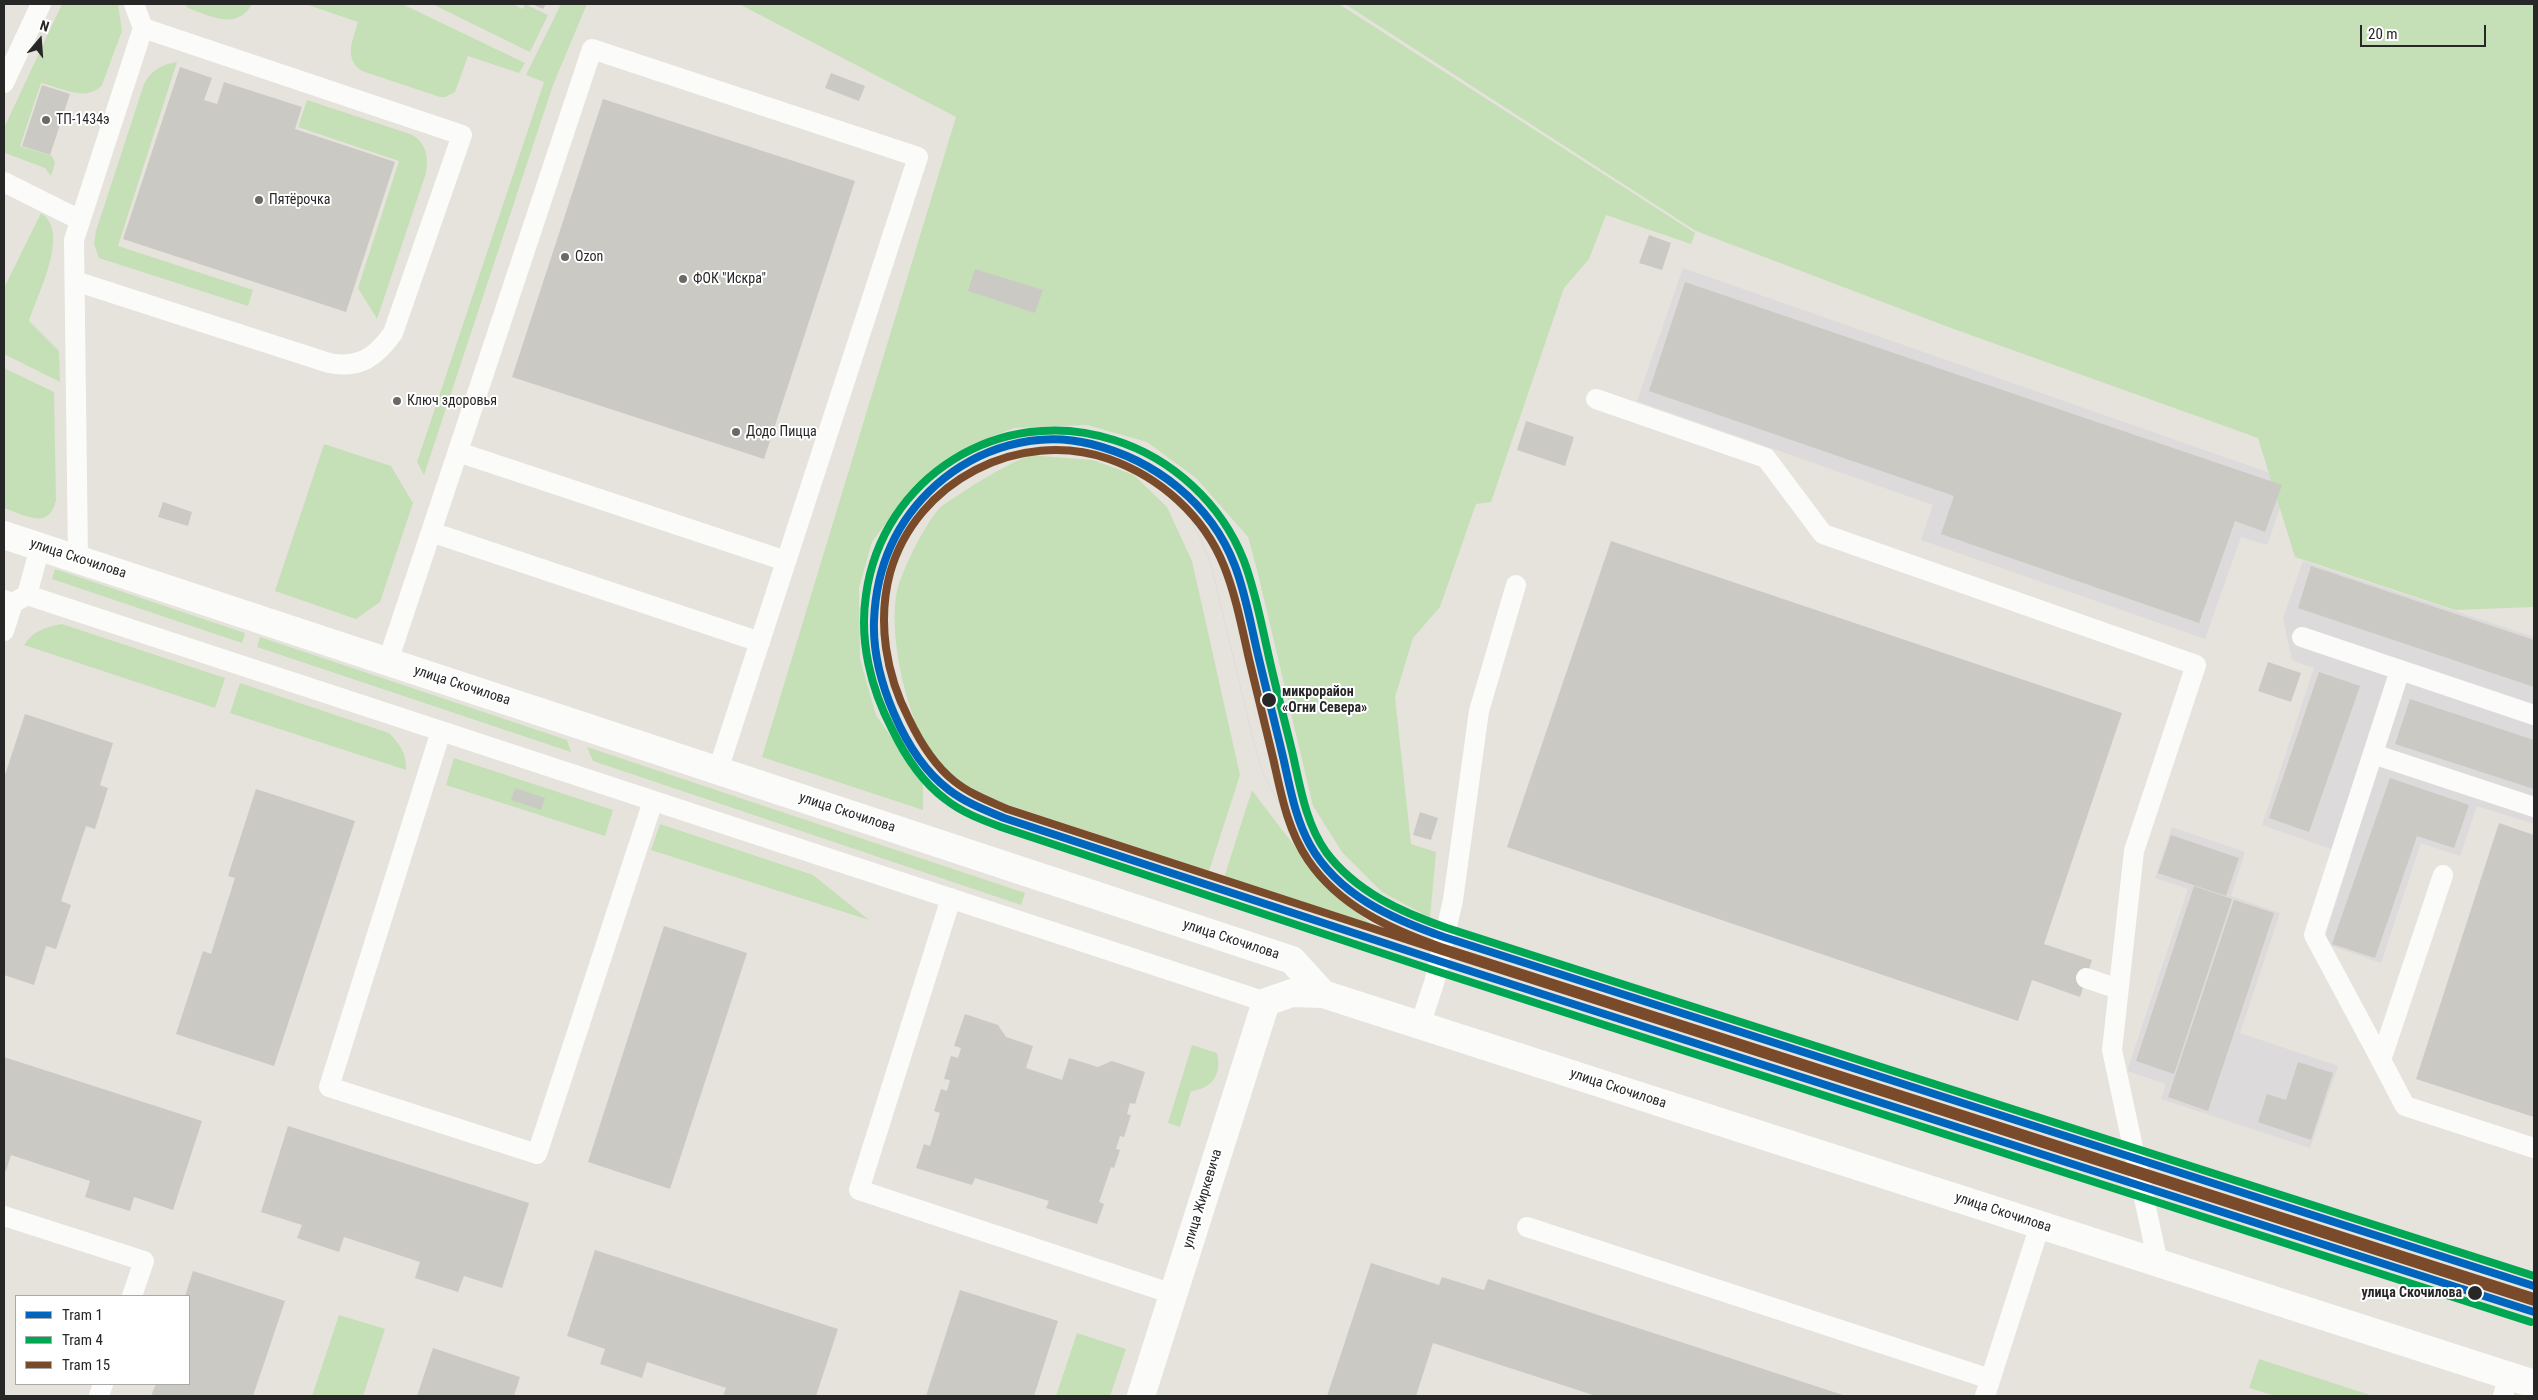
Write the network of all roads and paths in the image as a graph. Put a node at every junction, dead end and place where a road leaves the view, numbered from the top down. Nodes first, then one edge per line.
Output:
1 (41, 4) edge
2 (134, 4) edge
3 (143, 28) junction
4 (4, 83) edge
5 (4, 182) edge
6 (80, 220) junction
7 (74, 281) junction
8 (1596, 399) dead end
9 (458, 452) junction
10 (431, 532) junction
11 (4, 535) edge
12 (40, 547) junction
13 (78, 559) junction
14 (786, 561) junction
15 (1516, 585) dead end
16 (14, 599) edge
17 (4, 631) edge
18 (2302, 637) dead end
19 (760, 642) junction
20 (388, 662) junction
21 (2400, 670) junction
22 (2534, 715) edge
23 (441, 731) junction
24 (2373, 754) junction
25 (718, 770) junction
26 (653, 801) junction
27 (2534, 807) edge
28 (2442, 875) dead end
29 (951, 898) junction
30 (2086, 978) dead end
31 (2118, 988) junction
32 (1322, 994) junction
33 (1266, 1002) junction
34 (1420, 1025) junction
35 (2381, 1060) junction
36 (2534, 1148) edge
37 (4, 1216) edge
38 (2040, 1224) junction
39 (1527, 1227) dead end
40 (2158, 1263) junction
41 (1173, 1294) junction
42 (132, 1295) edge
43 (2515, 1385) edge
44 (1988, 1388) edge
45 (1141, 1396) edge

1 - 4 lane
2 - 3 lane
3 - 6 lane
3 - 7 lane
5 - 6 lane
6 - 7 lane
7 - 13 lane
8 - 31 lane
9 - 10 lane
9 - 14 lane
9 - 14 lane
10 - 19 lane
10 - 20 lane
11 - 12 street, улица Скочилова
12 - 13 street, улица Скочилова
12 - 16 lane
13 - 20 street, улица Скочилова
14 - 19 lane
15 - 34 lane
16 - 17 lane
16 - 23 lane
18 - 21 lane
19 - 25 lane
20 - 25 street, улица Скочилова
21 - 22 lane
21 - 24 lane
23 - 26 lane
23 - 26 lane
24 - 27 lane
24 - 35 lane
25 - 32 street, улица Скочилова
26 - 29 lane
28 - 35 lane
29 - 33 lane
29 - 41 lane
30 - 31 lane
31 - 40 lane
32 - 33 street
32 - 34 street, улица Скочилова
33 - 41 street, улица Жиркевича
34 - 38 street, улица Скочилова
35 - 36 lane
37 - 42 lane
38 - 40 street, улица Скочилова
38 - 44 lane
39 - 44 lane
40 - 43 street, улица Скочилова
41 - 45 street, улица Жиркевича

